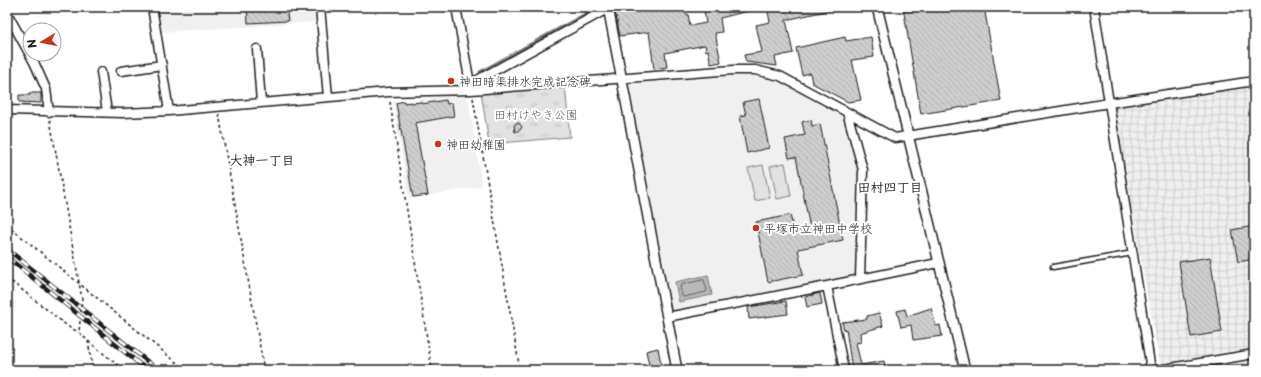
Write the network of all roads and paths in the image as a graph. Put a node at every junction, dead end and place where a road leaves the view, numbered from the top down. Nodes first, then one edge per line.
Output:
1 (152, 7) edge
2 (320, 7) edge
3 (456, 7) edge
4 (609, 7) edge
5 (877, 7) edge
6 (1094, 7) edge
7 (7, 13) edge
8 (257, 49) dead end
9 (162, 65) junction
10 (100, 72) dead end
11 (122, 72) dead end
12 (622, 79) junction
13 (1254, 81) edge
14 (471, 87) junction
15 (388, 92) junction
16 (328, 97) junction
17 (261, 103) junction
18 (1109, 103) junction
19 (218, 107) junction
20 (7, 110) edge
21 (169, 110) junction
22 (49, 112) junction
23 (107, 112) junction
24 (847, 112) junction
25 (908, 135) junction
26 (7, 225) edge
27 (1133, 253) junction
28 (938, 263) junction
29 (1053, 267) dead end
30 (7, 278) edge
31 (860, 279) junction
32 (79, 283) junction
33 (827, 286) junction
34 (667, 317) junction
35 (79, 332) junction
36 (88, 341) junction
37 (1254, 354) edge
38 (93, 370) edge
39 (124, 370) edge
40 (186, 370) edge
41 (264, 370) edge
42 (432, 370) edge
43 (520, 370) edge
44 (677, 370) edge
45 (844, 370) edge
46 (965, 370) edge
47 (1151, 370) edge
48 (1158, 370) edge

1 - 9 street
2 - 16 street
3 - 14 street
4 - 12 street
4 - 14 street
5 - 25 street
6 - 18 street
7 - 22 street
8 - 17 street
9 - 11 street
9 - 21 street
10 - 23 street
12 - 14 street
12 - 24 street
12 - 34 street
13 - 18 street
14 - 15 street
14 - 43 path
15 - 16 street
15 - 42 path
16 - 17 street
17 - 19 street
18 - 25 street
18 - 27 street
19 - 21 street
19 - 41 path
20 - 22 street
21 - 23 street
22 - 23 street
22 - 32 path
24 - 25 street
24 - 31 street
25 - 28 street
26 - 32 path
27 - 29 lane
27 - 47 street
28 - 31 street
28 - 46 street
30 - 35 path
31 - 33 street
32 - 35 path
32 - 40 path
33 - 34 street
33 - 45 street
34 - 44 street
35 - 36 path
36 - 38 path
36 - 39 path
37 - 48 street

